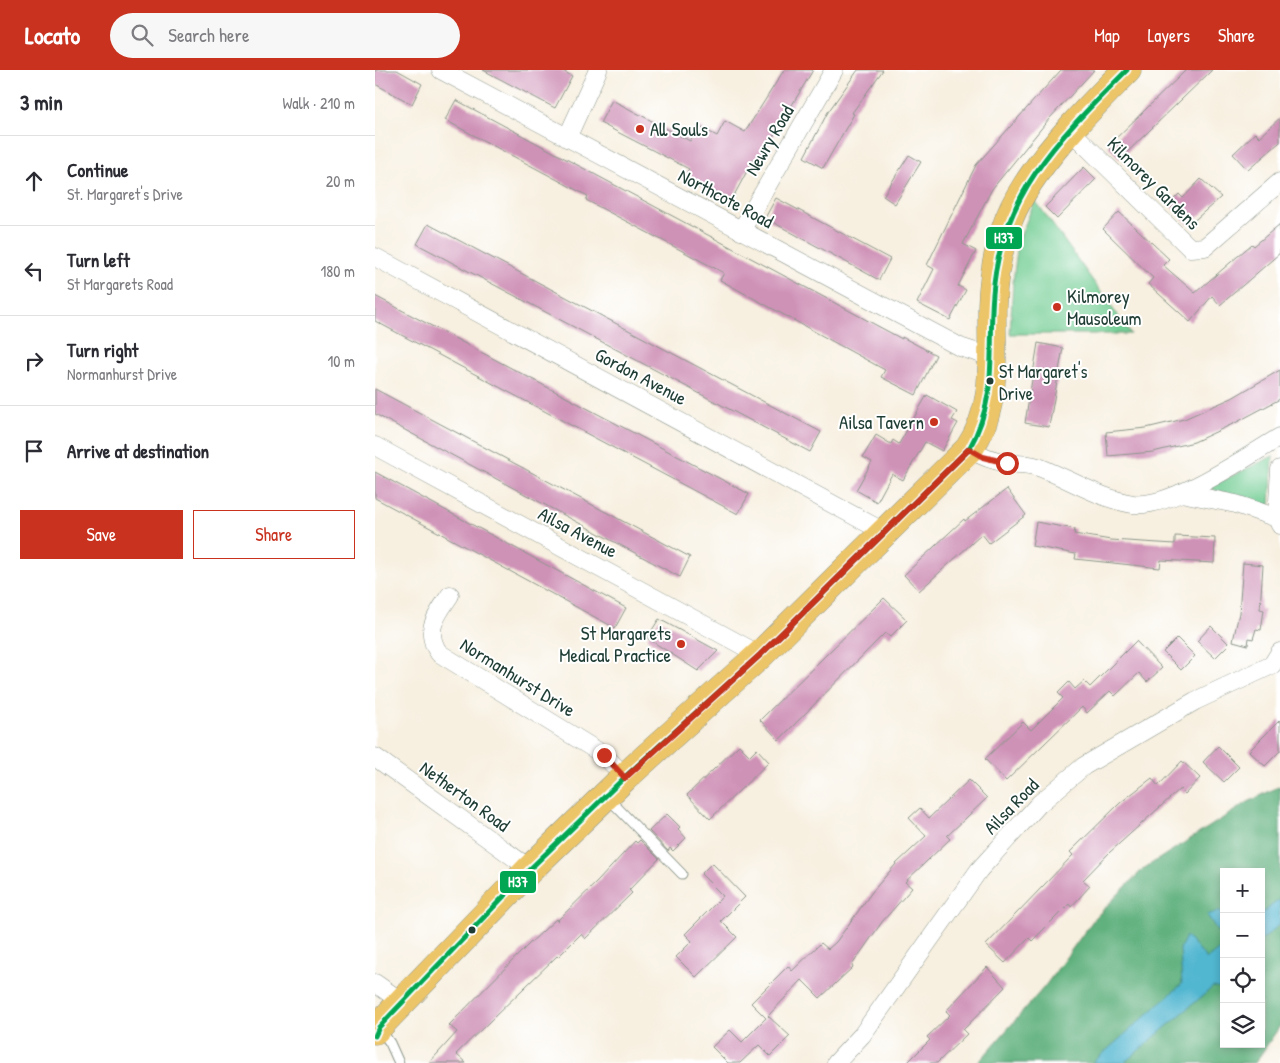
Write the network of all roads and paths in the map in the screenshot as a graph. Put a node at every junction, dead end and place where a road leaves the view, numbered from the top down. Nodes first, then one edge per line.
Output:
1 (441, 70) edge
2 (598, 70) edge
3 (834, 70) edge
4 (1127, 70) edge
5 (1071, 131) junction
6 (567, 138) junction
7 (1280, 182) edge
8 (741, 231) junction
9 (375, 257) edge
10 (994, 358) junction
11 (1280, 437) edge
12 (375, 446) edge
13 (969, 449) junction
14 (1280, 469) edge
15 (1181, 493) junction
16 (1278, 522) edge
17 (886, 533) junction
18 (450, 594) dead end
19 (1280, 652) edge
20 (760, 655) junction
21 (375, 757) edge
22 (616, 787) junction
23 (530, 869) junction
24 (682, 874) dead end
25 (375, 983) edge
26 (403, 1002) junction
27 (376, 1031) edge
28 (399, 1063) edge
29 (836, 1063) edge

1 - 6 street, Northcote Road
2 - 6 street
3 - 8 street, Newry Road
4 - 5 main road
5 - 7 street, Kilmorey Gardens
5 - 10 main road
6 - 8 street, Northcote Road
8 - 10 street, Northcote Road
9 - 17 street, Gordon Avenue
10 - 13 main road
11 - 15 street
12 - 20 street, Ailsa Avenue
13 - 15 street
13 - 17 main road
14 - 16 street
15 - 16 street
17 - 20 main road
18 - 22 street, Normanhurst Drive
19 - 29 street, Ailsa Road
20 - 22 main road
21 - 23 street, Netherton Road
22 - 23 main road
22 - 24 lane
23 - 26 main road
25 - 26 street
26 - 27 main road
27 - 28 lane

